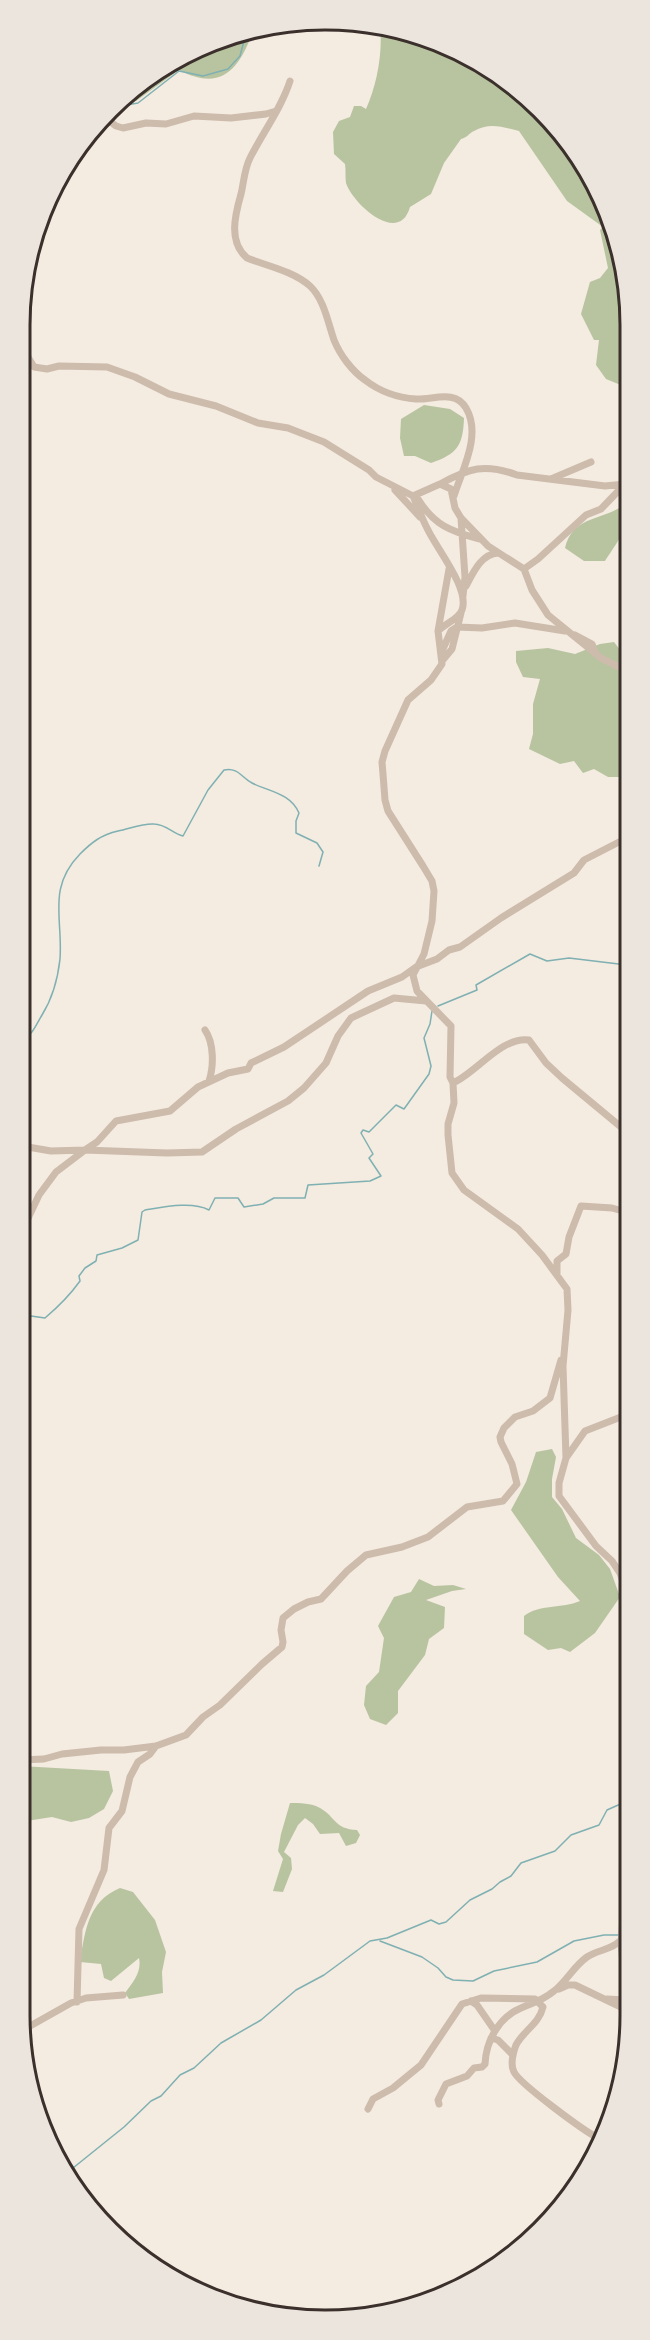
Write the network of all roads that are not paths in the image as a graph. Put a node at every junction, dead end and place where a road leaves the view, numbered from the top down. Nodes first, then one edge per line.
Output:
1 (290, 81) dead end
2 (276, 111) junction
3 (111, 122) edge
4 (30, 360) edge
5 (591, 462) dead end
6 (464, 471) junction
7 (551, 479) junction
8 (390, 484) junction
9 (620, 484) edge
10 (443, 485) junction
11 (620, 489) edge
12 (414, 495) junction
13 (454, 496) junction
14 (461, 518) junction
15 (425, 524) junction
16 (464, 534) junction
17 (482, 540) junction
18 (498, 553) junction
19 (448, 564) junction
20 (525, 569) junction
21 (464, 592) junction
22 (461, 613) junction
23 (458, 627) junction
24 (438, 631) junction
25 (567, 631) junction
26 (442, 657) junction
27 (620, 668) edge
28 (620, 842) edge
29 (416, 966) junction
30 (426, 1001) junction
31 (205, 1030) dead end
32 (209, 1081) junction
33 (453, 1083) junction
34 (620, 1126) edge
35 (30, 1147) edge
36 (85, 1149) junction
37 (620, 1210) edge
38 (30, 1214) edge
39 (558, 1277) junction
40 (564, 1344) junction
41 (620, 1417) edge
42 (566, 1458) junction
43 (620, 1573) edge
44 (156, 1746) junction
45 (30, 1760) edge
46 (620, 1937) joint
47 (620, 1953) edge
48 (556, 1990) junction
49 (123, 1995) dead end
50 (605, 1999) junction
51 (620, 2000) edge
52 (471, 2001) junction
53 (77, 2002) junction
54 (539, 2002) junction
55 (620, 2006) edge
56 (31, 2025) edge
57 (493, 2035) junction
58 (513, 2055) junction
59 (439, 2104) dead end
60 (368, 2109) dead end
61 (594, 2135) edge

1 - 2 street
2 - 3 street
2 - 6 street
4 - 8 street
5 - 7 street
6 - 7 street
6 - 10 street
6 - 13 street
7 - 9 street
8 - 12 street
8 - 15 street
10 - 12 street
10 - 13 street
11 - 20 street
12 - 15 street
12 - 16 street
13 - 14 street
14 - 16 street
14 - 17 street
15 - 19 street
16 - 17 street
16 - 21 street
17 - 18 street
18 - 20 street
18 - 21 street
19 - 21 street
19 - 24 street
20 - 25 street
21 - 22 street
22 - 23 street
22 - 24 street
23 - 25 street
23 - 26 street
24 - 26 street
25 - 27 street
26 - 29 street
28 - 29 street
29 - 30 street
29 - 32 street
30 - 33 street
30 - 36 street
31 - 32 street
32 - 36 street
33 - 34 street
33 - 39 street
35 - 36 street
36 - 38 street
37 - 39 street
39 - 40 street
40 - 42 street
40 - 44 street
41 - 42 street
42 - 43 street
44 - 45 street
44 - 53 street
46 - 47 street
46 - 48 street
48 - 50 street
48 - 54 street
49 - 53 street
50 - 51 street
50 - 55 street
52 - 54 street
52 - 57 street
52 - 60 street
53 - 56 street
54 - 57 street
54 - 58 street
57 - 58 street
57 - 59 street
58 - 61 street

